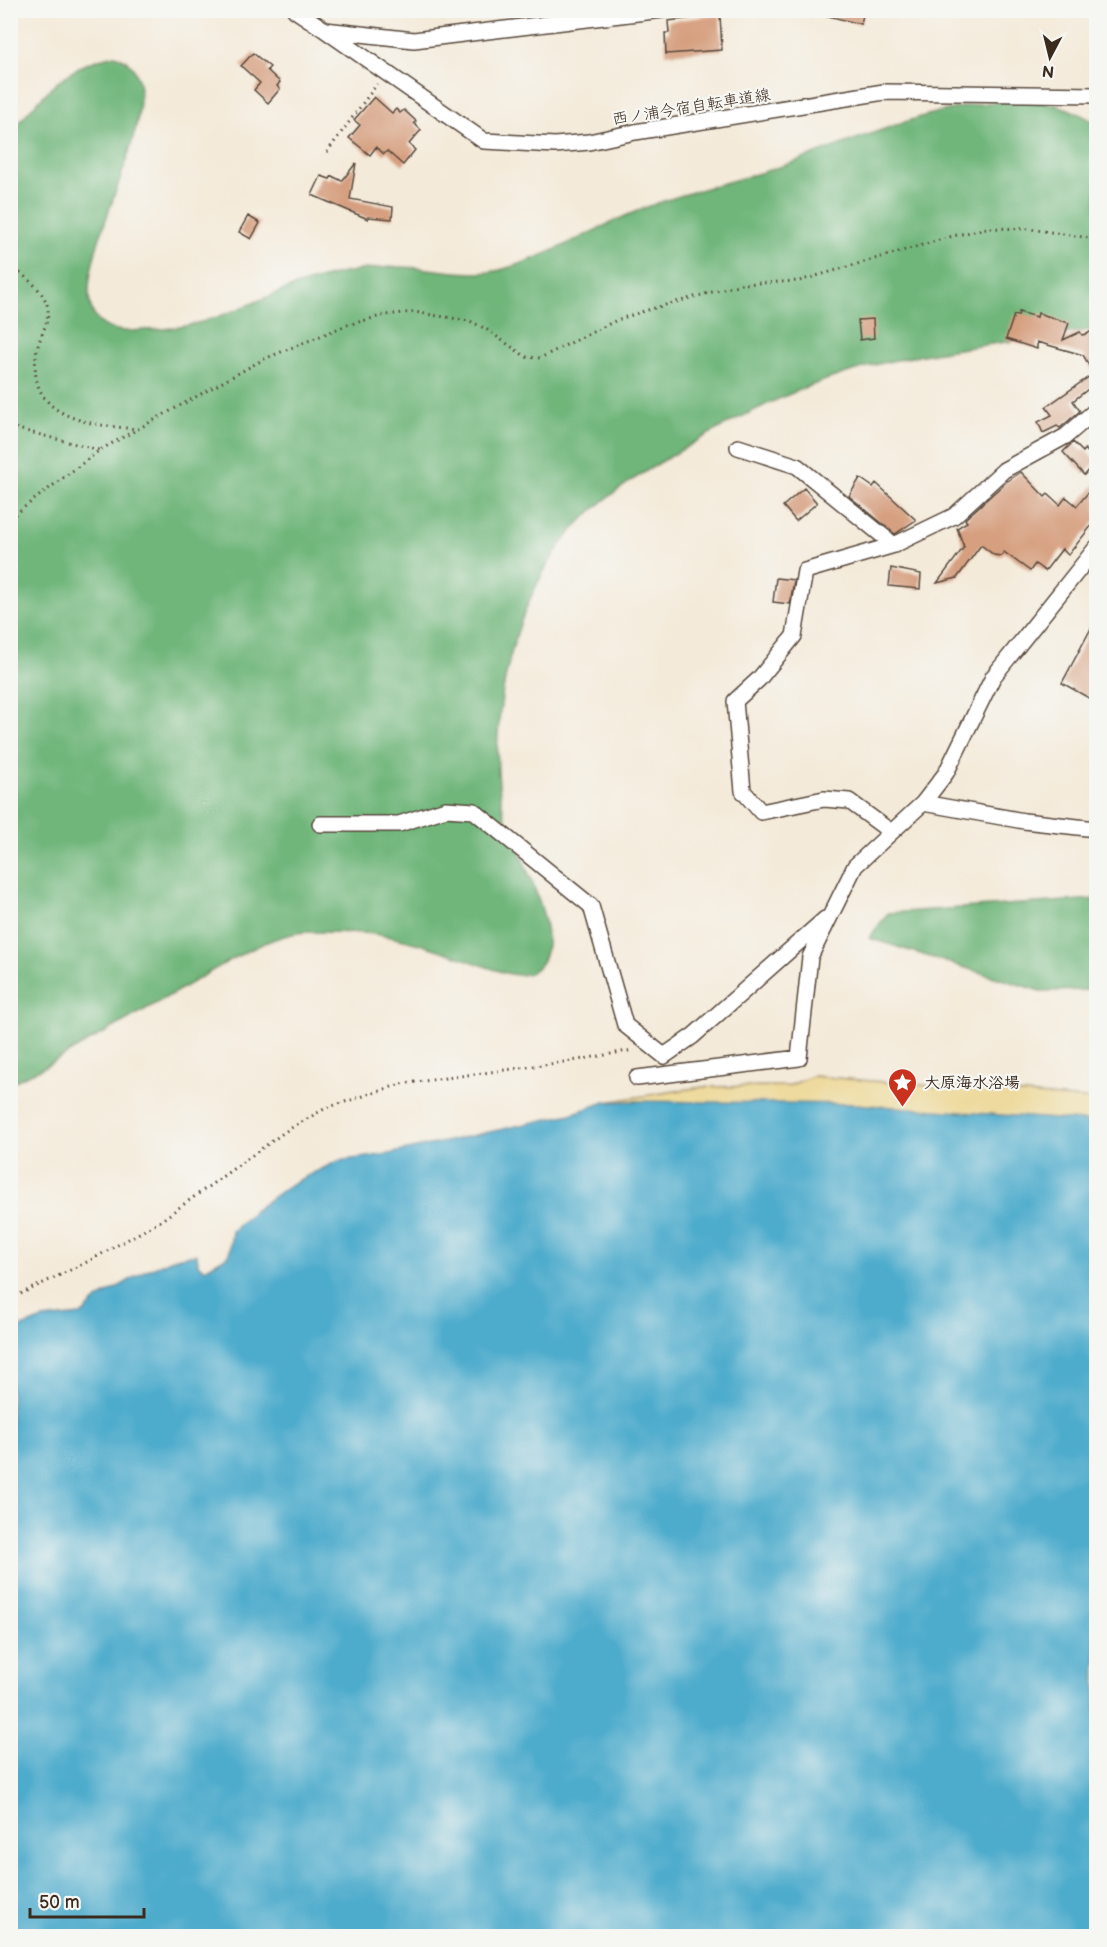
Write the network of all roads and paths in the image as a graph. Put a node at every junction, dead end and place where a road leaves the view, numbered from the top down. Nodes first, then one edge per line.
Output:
1 (295, 10) edge
2 (662, 10) edge
3 (596, 14) edge
4 (326, 30) junction
5 (386, 73) junction
6 (1096, 95) edge
7 (327, 152) dead end
8 (1096, 239) edge
9 (10, 266) edge
10 (1096, 410) edge
11 (10, 427) edge
12 (140, 430) junction
13 (738, 447) dead end
14 (100, 450) junction
15 (10, 518) edge
16 (894, 545) junction
17 (1096, 548) edge
18 (923, 803) junction
19 (320, 824) dead end
20 (1096, 829) edge
21 (891, 832) junction
22 (830, 915) junction
23 (637, 1049) dead end
24 (637, 1078) dead end
25 (10, 1299) edge

1 - 4 street, 西ノ浦今宿自転車道線
2 - 3 street
3 - 4 street
4 - 5 street, 西ノ浦今宿自転車道線
5 - 6 street, 西ノ浦今宿自転車道線
5 - 7 path
8 - 12 path
9 - 12 path
10 - 16 street
11 - 14 path
12 - 14 path
13 - 16 street
14 - 15 path
16 - 21 street
17 - 18 street
18 - 20 street
18 - 21 street
19 - 22 street
21 - 22 street
22 - 24 street
23 - 25 path

